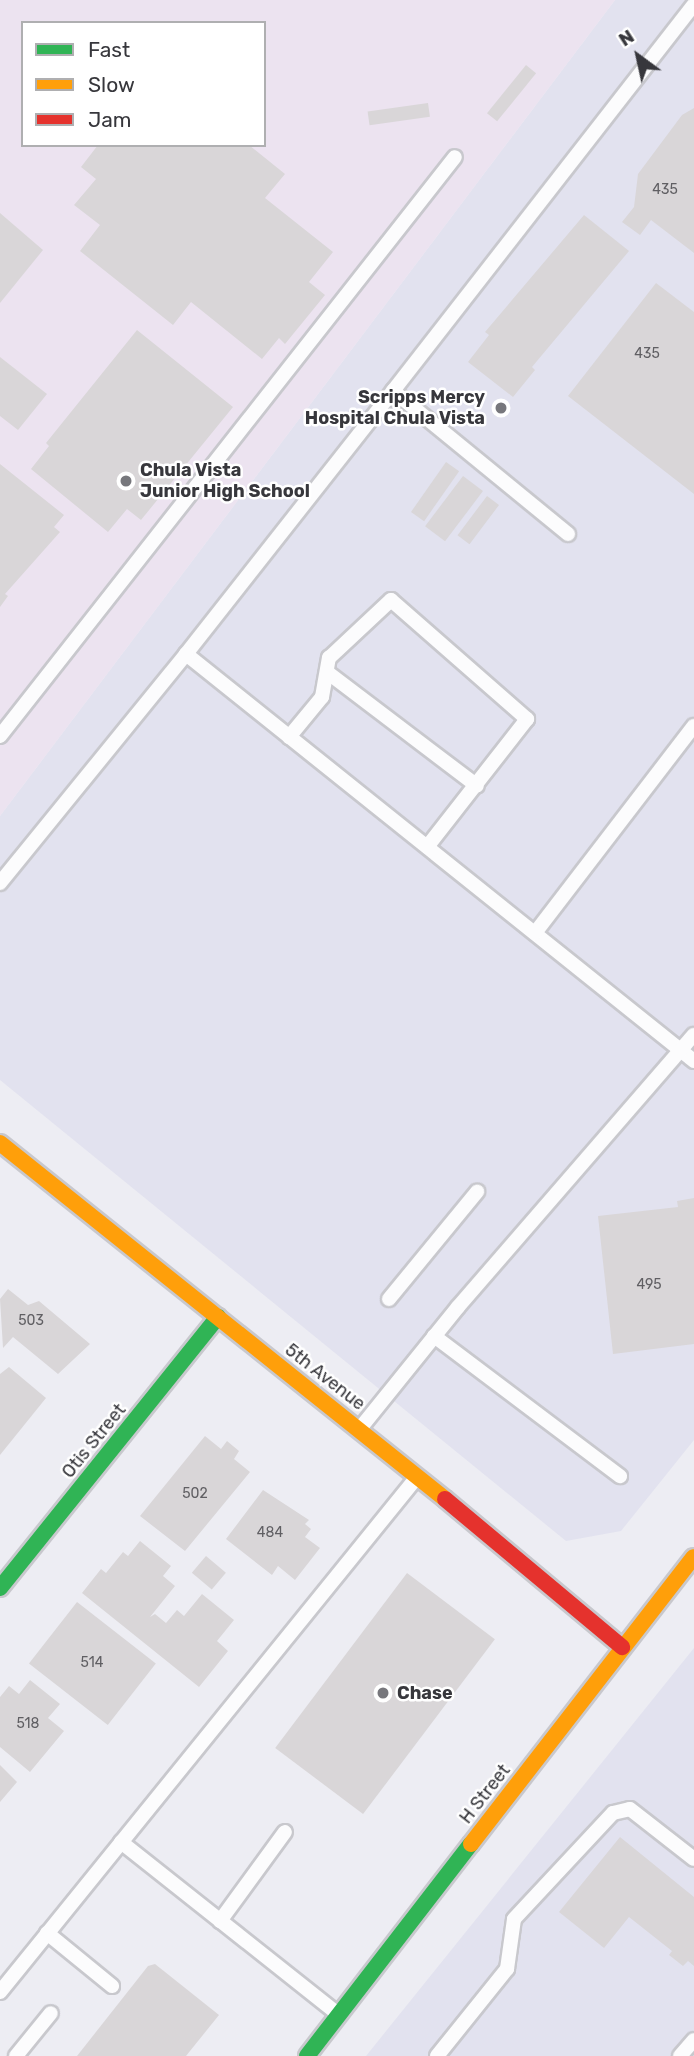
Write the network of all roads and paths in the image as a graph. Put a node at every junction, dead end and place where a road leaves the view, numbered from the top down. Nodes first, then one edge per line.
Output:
1 (694, 5) edge
2 (455, 157) dead end
3 (393, 391) junction
4 (568, 534) dead end
5 (186, 654) junction
6 (327, 672) junction
7 (694, 726) edge
8 (0, 736) edge
9 (289, 737) junction
10 (477, 786) junction
11 (427, 847) junction
12 (0, 883) edge
13 (535, 933) junction
14 (694, 1035) edge
15 (681, 1051) junction
16 (694, 1061) edge
17 (0, 1143) edge
18 (477, 1192) dead end
19 (389, 1299) dead end
20 (218, 1317) junction
21 (434, 1336) junction
22 (360, 1428) junction
23 (620, 1476) dead end
24 (417, 1477) junction
25 (694, 1557) edge
26 (0, 1588) edge
27 (622, 1647) junction
28 (285, 1832) dead end
29 (121, 1842) junction
30 (694, 1859) edge
31 (220, 1921) junction
32 (47, 1933) junction
33 (111, 1986) dead end
34 (0, 1992) edge
35 (51, 2012) dead end
36 (339, 2015) junction
37 (694, 2040) edge
38 (16, 2056) edge
39 (307, 2056) edge
40 (437, 2056) edge
41 (680, 2056) edge

1 - 3 lane
2 - 8 lane
3 - 4 lane
3 - 5 lane
5 - 9 lane
5 - 12 lane
6 - 9 lane
6 - 10 lane
6 - 10 lane
7 - 13 lane
9 - 11 lane
10 - 11 lane
11 - 13 lane
13 - 15 lane
14 - 15 lane
15 - 16 lane
15 - 21 lane
17 - 20 street, 5th Avenue
18 - 19 lane
20 - 22 street, 5th Avenue
20 - 26 street, Otis Street
21 - 22 lane
21 - 23 lane
22 - 24 street, 5th Avenue
24 - 27 street, 5th Avenue
24 - 29 lane
25 - 27 street, H Street
27 - 36 street, H Street
28 - 31 lane
29 - 31 lane
29 - 32 lane
30 - 40 lane
31 - 36 lane
32 - 33 lane
32 - 34 lane
35 - 38 lane
36 - 39 street, H Street
37 - 41 lane

